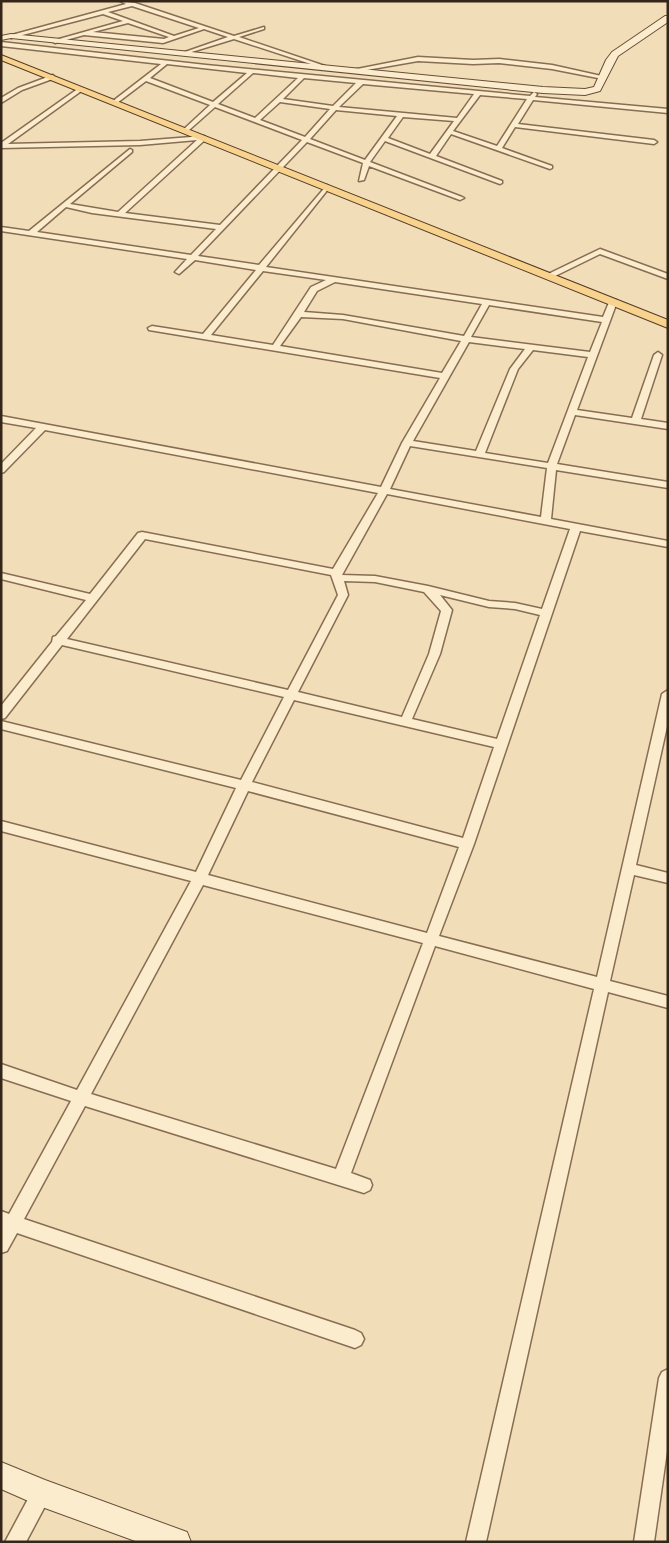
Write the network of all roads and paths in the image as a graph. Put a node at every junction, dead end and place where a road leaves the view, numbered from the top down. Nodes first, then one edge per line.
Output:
1 (122, 1) edge
2 (143, 1) edge
3 (131, 4) junction
4 (103, 12) junction
5 (668, 18) edge
6 (126, 22) junction
7 (203, 28) junction
8 (262, 28) dead end
9 (83, 33) junction
10 (11, 36) junction
11 (234, 37) junction
12 (1, 38) edge
13 (173, 38) junction
14 (56, 41) junction
15 (163, 41) junction
16 (1, 44) edge
17 (140, 49) junction
18 (187, 53) junction
19 (1, 57) edge
20 (167, 62) junction
21 (322, 66) junction
22 (355, 70) junction
23 (252, 71) junction
24 (304, 76) junction
25 (53, 77) junction
26 (603, 77) junction
27 (146, 79) junction
28 (361, 82) junction
29 (510, 86) junction
30 (81, 88) junction
31 (556, 91) junction
32 (478, 93) junction
33 (530, 98) junction
34 (280, 100) junction
35 (1, 101) edge
36 (115, 102) junction
37 (214, 105) junction
38 (334, 108) junction
39 (668, 111) edge
40 (402, 114) junction
41 (459, 120) junction
42 (256, 121) junction
43 (513, 125) junction
44 (186, 130) junction
45 (450, 132) junction
46 (204, 138) junction
47 (383, 138) junction
48 (306, 141) junction
49 (654, 142) dead end
50 (1, 146) edge
51 (498, 149) junction
52 (130, 151) dead end
53 (432, 156) junction
54 (366, 163) junction
55 (550, 167) dead end
56 (280, 168) junction
57 (361, 180) dead end
58 (500, 182) dead end
59 (327, 187) junction
60 (460, 198) dead end
61 (65, 205) junction
62 (120, 214) junction
63 (223, 228) junction
64 (1, 229) edge
65 (31, 233) junction
66 (194, 258) junction
67 (261, 268) junction
68 (179, 272) dead end
69 (304, 275) junction
70 (548, 276) junction
71 (668, 277) edge
72 (334, 279) junction
73 (314, 289) junction
74 (486, 302) junction
75 (613, 302) junction
76 (299, 314) junction
77 (607, 320) junction
78 (668, 324) edge
79 (152, 328) dead end
80 (205, 337) junction
81 (466, 338) junction
82 (531, 347) junction
83 (274, 348) junction
84 (594, 355) junction
85 (658, 355) dead end
86 (445, 376) junction
87 (572, 412) junction
88 (1, 419) edge
89 (636, 421) junction
90 (44, 426) junction
91 (668, 426) edge
92 (407, 442) junction
93 (480, 454) junction
94 (552, 466) junction
95 (1, 470) edge
96 (668, 485) edge
97 (385, 490) junction
98 (546, 522) junction
99 (576, 527) junction
100 (668, 544) edge
101 (337, 575) junction
102 (1, 576) edge
103 (428, 590) junction
104 (93, 598) junction
105 (473, 600) junction
106 (447, 610) junction
107 (546, 613) junction
108 (58, 640) junction
109 (668, 694) edge
110 (291, 695) junction
111 (1, 714) edge
112 (405, 722) junction
113 (1, 725) edge
114 (501, 744) junction
115 (244, 785) junction
116 (2, 826) edge
117 (467, 844) junction
118 (628, 868) junction
119 (200, 878) junction
120 (668, 878) edge
121 (431, 940) junction
122 (601, 985) junction
123 (668, 1002) edge
124 (1, 1071) edge
125 (81, 1098) junction
126 (341, 1178) junction
127 (364, 1185) dead end
128 (7, 1221) edge
129 (1, 1245) edge
130 (355, 1339) dead end
131 (668, 1378) edge
132 (664, 1433) edge
133 (1, 1475) edge
134 (42, 1493) junction
135 (16, 1542) edge
136 (177, 1542) edge
137 (476, 1542) edge
138 (644, 1542) edge

1 - 3 street
2 - 3 street
3 - 4 street
3 - 7 street
4 - 6 street
4 - 10 street
5 - 26 street
6 - 9 street
6 - 13 street
7 - 11 street
7 - 13 street
8 - 11 street
9 - 14 street
9 - 15 street
10 - 12 street
10 - 14 street
11 - 18 street
11 - 21 street
13 - 15 street
14 - 17 street
15 - 17 street
16 - 20 street
17 - 18 street
18 - 21 street
19 - 25 main road
20 - 23 street
20 - 27 street
21 - 22 street
22 - 26 street
22 - 29 street
23 - 24 street
23 - 37 street
24 - 28 street
24 - 34 street
25 - 30 main road
25 - 35 street
26 - 31 street
27 - 36 street
27 - 37 street
28 - 32 street
28 - 38 street
29 - 31 street
29 - 33 street
30 - 36 main road
30 - 50 street
31 - 33 street
32 - 33 street
32 - 41 street
33 - 39 street
33 - 43 street
34 - 38 street
34 - 42 street
36 - 44 main road
37 - 42 street
37 - 44 street
38 - 40 street
38 - 48 street
40 - 41 street
40 - 47 street
41 - 45 street
42 - 48 street
43 - 49 street
43 - 51 street
44 - 46 main road
45 - 51 street
45 - 53 street
46 - 50 street
46 - 56 main road
46 - 62 street
47 - 53 street
47 - 54 street
48 - 54 street
48 - 56 street
51 - 55 street
52 - 61 street
53 - 58 street
54 - 57 street
54 - 60 street
56 - 59 main road
56 - 63 street
59 - 67 street
59 - 70 main road
61 - 62 street
61 - 65 street
62 - 63 street
63 - 66 street
64 - 65 street
65 - 66 street
66 - 67 street
66 - 68 street
67 - 69 street
67 - 80 street
69 - 72 street
69 - 73 street
70 - 71 street
70 - 75 main road
72 - 73 street
72 - 74 street
73 - 76 street
74 - 77 street
74 - 81 street
75 - 77 street
75 - 78 main road
76 - 81 street
76 - 83 street
77 - 84 street
79 - 80 street
80 - 83 street
81 - 82 street
81 - 86 street
82 - 84 street
82 - 93 street
83 - 86 street
84 - 87 street
85 - 89 street
86 - 92 street
87 - 89 street
87 - 94 street
88 - 90 street
89 - 91 street
90 - 95 street
90 - 97 street
92 - 93 street
92 - 97 street
93 - 94 street
94 - 96 street
94 - 98 street
97 - 98 street
97 - 101 street
98 - 99 street
99 - 100 street
99 - 107 street
101 - 103 street
101 - 104 street
101 - 110 street
102 - 104 street
103 - 105 street
103 - 106 street
104 - 108 street
105 - 106 street
105 - 107 street
106 - 112 street
107 - 114 street
108 - 110 street
108 - 111 street
109 - 118 street
110 - 112 street
110 - 115 street
112 - 114 street
113 - 115 street
114 - 117 street
115 - 117 street
115 - 119 street
116 - 119 street
117 - 121 street
118 - 120 street
118 - 122 street
119 - 121 street
119 - 125 street
121 - 122 street
121 - 126 street
122 - 123 street
122 - 137 street
124 - 125 street
125 - 126 street
125 - 128 street
126 - 127 street
128 - 129 street
128 - 130 street
131 - 132 street
132 - 138 street
133 - 134 street
134 - 135 street
134 - 136 street

